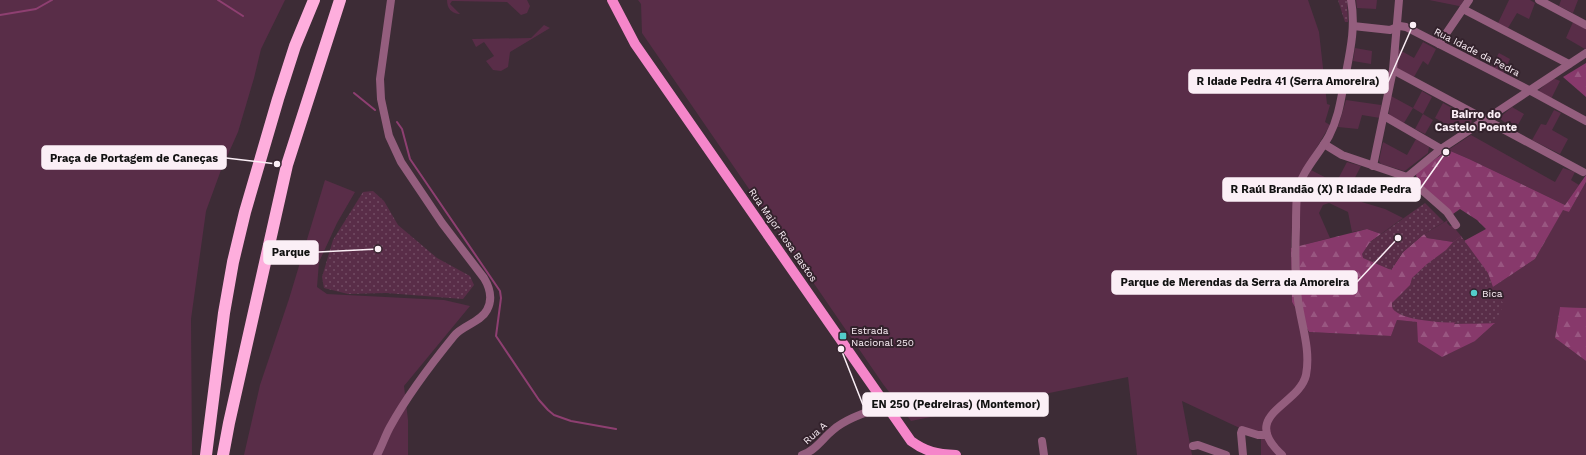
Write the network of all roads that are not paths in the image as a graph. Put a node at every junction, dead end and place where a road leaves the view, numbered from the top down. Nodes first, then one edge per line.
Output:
1 (314, 0) edge
2 (340, 0) edge
3 (391, 0) edge
4 (612, 0) edge
5 (1351, 0) edge
6 (1399, 0) edge
7 (1468, 0) edge
8 (1539, 0) edge
9 (1463, 9) junction
10 (1586, 25) edge
11 (1354, 26) junction
12 (1397, 27) junction
13 (1439, 44) junction
14 (1586, 53) edge
15 (1569, 64) junction
16 (1393, 70) junction
17 (1529, 90) junction
18 (1384, 116) junction
19 (1484, 120) junction
20 (1586, 121) edge
21 (1324, 144) junction
22 (1441, 149) junction
23 (1373, 166) junction
24 (1583, 172) dead end
25 (1407, 177) junction
26 (1456, 225) dead end
27 (886, 405) junction
28 (1267, 435) junction
29 (1042, 441) dead end
30 (1193, 446) dead end
31 (923, 452) edge
32 (206, 455) edge
33 (223, 455) edge
34 (377, 455) edge
35 (802, 455) edge
36 (956, 455) edge
37 (1044, 455) edge
38 (1226, 455) edge
39 (1243, 455) edge
40 (1282, 455) edge

1 - 32 highway
2 - 33 highway
3 - 34 street
4 - 27 main road, Rua Major Rosa Bastos
5 - 11 street
6 - 12 street
7 - 9 street
8 - 10 street
9 - 13 street
9 - 15 street
11 - 12 street, Rua Idade da Pedra
11 - 21 street
12 - 13 street, Rua Idade da Pedra
12 - 16 street
13 - 17 street, Rua Idade da Pedra
14 - 15 street
15 - 17 street
16 - 18 street
16 - 19 street
17 - 19 street
17 - 20 street, Rua Idade da Pedra
18 - 22 street
18 - 23 street
19 - 22 street
19 - 24 street
21 - 23 street
21 - 28 street
22 - 25 street
23 - 25 street
25 - 26 street
27 - 31 main road, Rua Major Rosa Bastos
27 - 35 street, Rua A
28 - 39 street
28 - 40 street
29 - 37 street
30 - 38 street
31 - 36 main road, Rua Major Rosa Bastos

